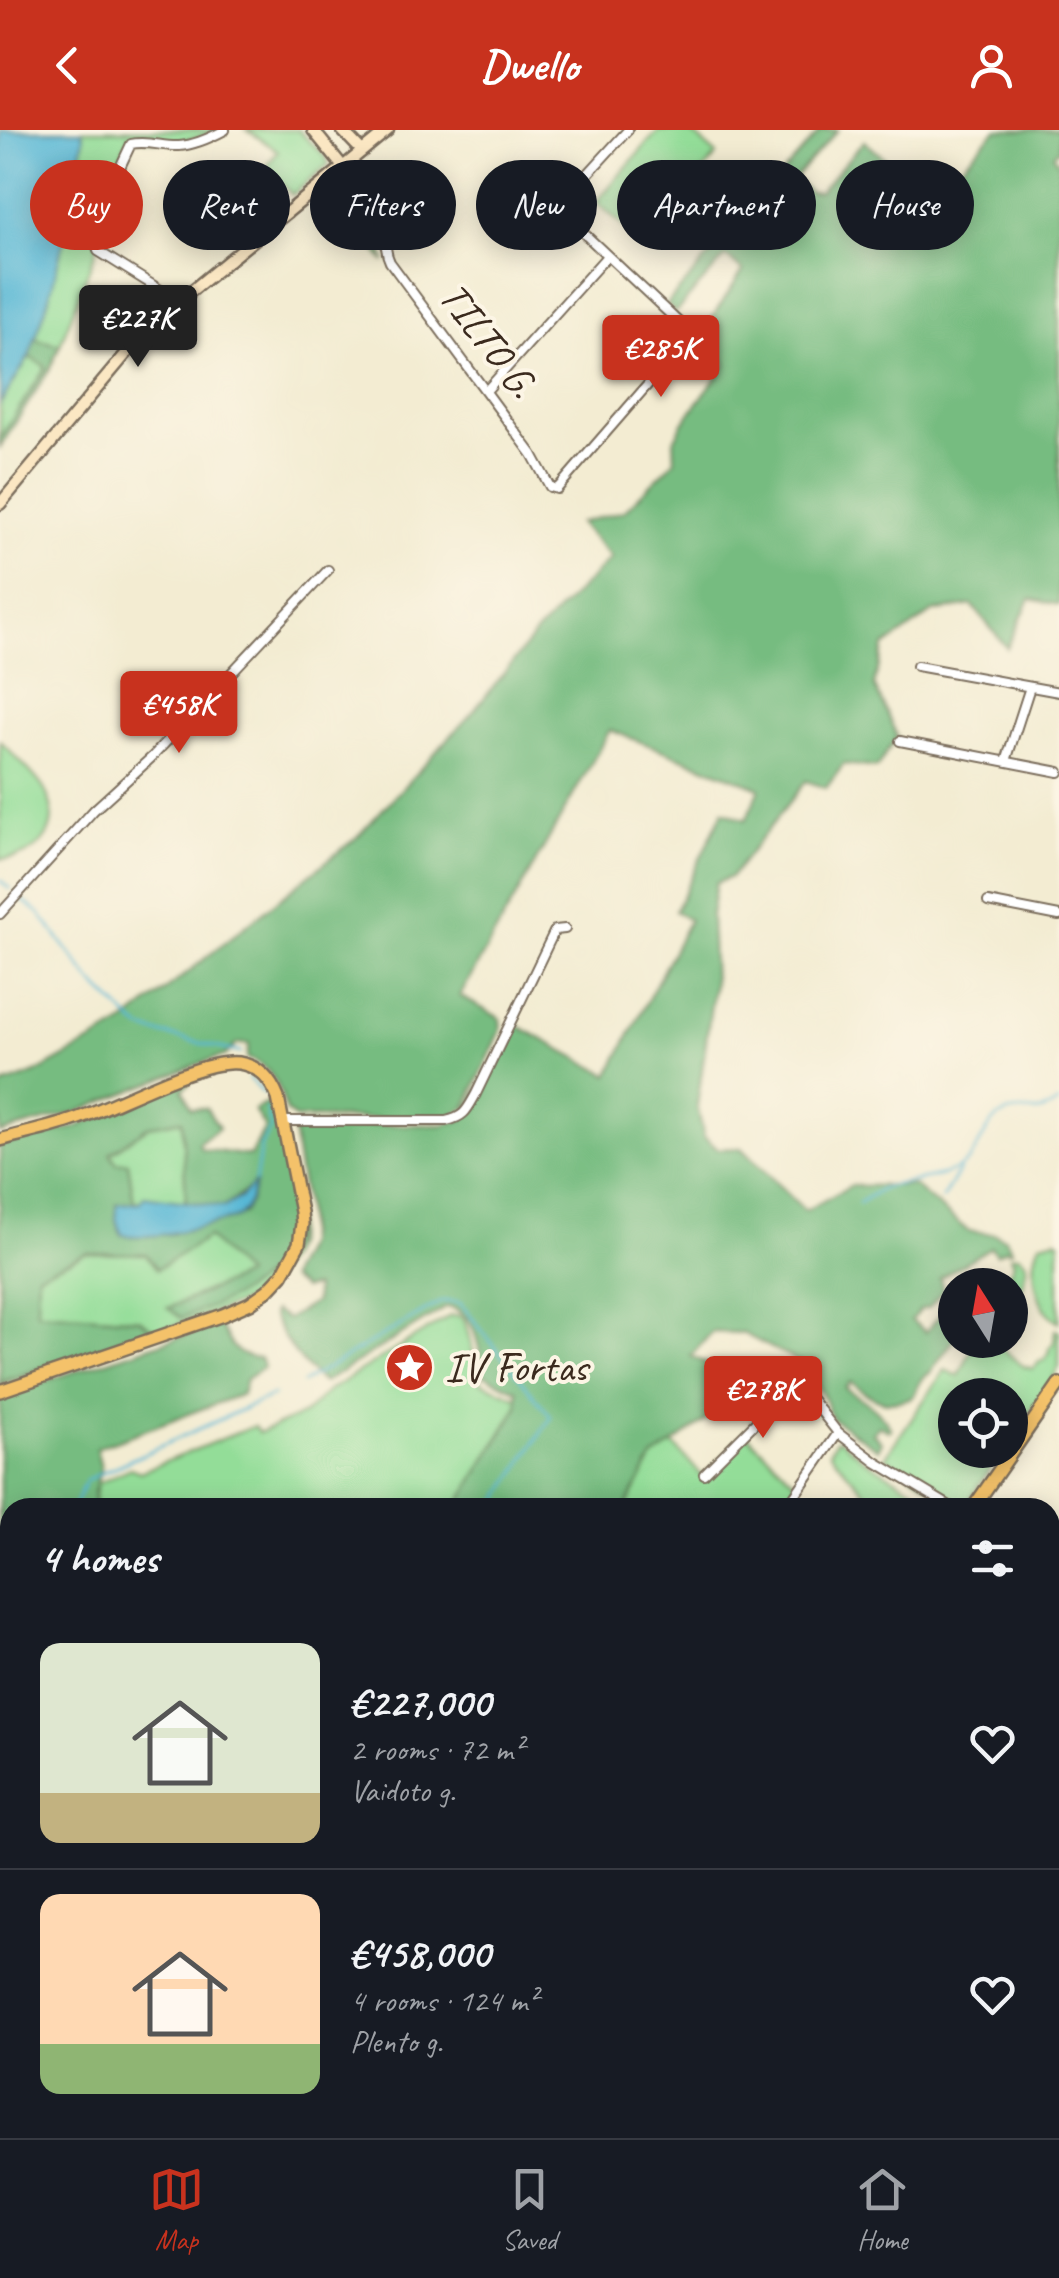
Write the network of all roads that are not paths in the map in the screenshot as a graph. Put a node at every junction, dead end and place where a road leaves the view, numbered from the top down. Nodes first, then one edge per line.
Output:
1 (226, 130) edge
2 (313, 130) edge
3 (342, 130) edge
4 (388, 130) edge
5 (628, 130) edge
6 (362, 151) junction
7 (338, 160) edge
8 (351, 160) edge
9 (310, 193) edge
10 (386, 250) edge
11 (607, 256) junction
12 (175, 303) junction
13 (486, 392) junction
14 (0, 504) edge
15 (328, 570) dead end
16 (917, 666) dead end
17 (1030, 688) junction
18 (1059, 692) edge
19 (900, 742) dead end
20 (1006, 761) junction
21 (1059, 772) edge
22 (988, 902) dead end
23 (0, 914) edge
24 (1059, 916) edge
25 (565, 929) dead end
26 (284, 1121) junction
27 (0, 1140) edge
28 (1059, 1384) edge
29 (0, 1391) edge
30 (838, 1433) junction
31 (704, 1474) dead end
32 (793, 1498) edge
33 (936, 1498) edge
34 (980, 1498) edge

1 - 12 street
2 - 7 main road, TILTO G.
3 - 6 main road
4 - 6 main road
5 - 11 street
6 - 8 main road
9 - 12 main road
10 - 13 street, TILTO G.
11 - 13 street
11 - 13 street, TILTO G.
12 - 14 main road
15 - 23 street
16 - 17 street
17 - 18 street
17 - 20 street
19 - 20 street
20 - 21 street
22 - 24 street
25 - 26 street
26 - 27 main road
26 - 29 main road
28 - 34 main road
30 - 31 street
30 - 32 street
30 - 33 street

